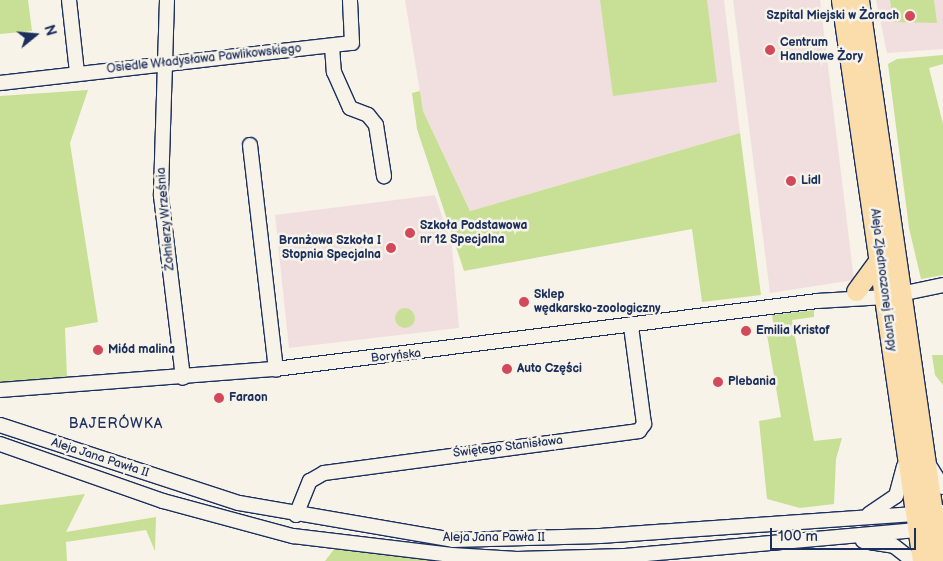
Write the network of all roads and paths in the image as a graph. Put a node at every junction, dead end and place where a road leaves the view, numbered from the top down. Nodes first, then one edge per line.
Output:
1 (69, 0) edge
2 (167, 0) edge
3 (350, 0) edge
4 (841, 0) edge
5 (859, 0) edge
6 (332, 46) junction
7 (166, 62) junction
8 (77, 74) junction
9 (0, 83) edge
10 (250, 145) dead end
11 (384, 176) dead end
12 (881, 257) junction
13 (943, 285) edge
14 (856, 291) junction
15 (890, 292) junction
16 (817, 301) junction
17 (631, 326) junction
18 (276, 369) junction
19 (183, 378) junction
20 (0, 390) edge
21 (0, 425) edge
22 (0, 444) edge
23 (906, 448) junction
24 (924, 457) junction
25 (943, 487) edge
26 (296, 516) junction
27 (865, 516) junction
28 (932, 521) edge
29 (825, 538) junction
30 (484, 540) junction
31 (484, 559) edge
32 (913, 561) edge
33 (922, 561) edge
34 (940, 561) edge

1 - 8 street
2 - 7 street, Żołnierzy Września
3 - 6 street, Osiedle Władysława Pawlikowskiego
4 - 12 main road, Aleja Zjednoczonej Europy
5 - 15 main road, Aleja Zjednoczonej Europy
6 - 7 street, Osiedle Władysława Pawlikowskiego
6 - 11 street
7 - 8 street, Osiedle Władysława Pawlikowskiego
7 - 19 street, Żołnierzy Września
8 - 9 street, Osiedle Władysława Pawlikowskiego
10 - 18 street
12 - 14 main road
12 - 15 main road, Aleja Zjednoczonej Europy
13 - 15 street
14 - 15 street
14 - 16 street
15 - 16 street
15 - 23 main road, Aleja Zjednoczonej Europy
15 - 24 main road, Aleja Zjednoczonej Europy
16 - 17 street, Boryńska
17 - 18 street, Boryńska
17 - 26 street, Świętego Stanisława
18 - 19 street, Boryńska
19 - 20 street, Boryńska
21 - 26 street, Aleja Jana Pawła II
22 - 31 street, Aleja Jana Pawła II
23 - 27 street
23 - 28 main road, Aleja Zjednoczonej Europy
24 - 25 street
24 - 28 main road, Aleja Zjednoczonej Europy
26 - 30 street, Aleja Jana Pawła II
27 - 28 street, Aleja Jana Pawła II
27 - 30 street, Aleja Jana Pawła II
28 - 29 street, Aleja Jana Pawła II
28 - 33 main road, Aleja Zjednoczonej Europy
28 - 34 main road, Aleja Zjednoczonej Europy
29 - 31 street, Aleja Jana Pawła II
29 - 32 street
30 - 31 street

